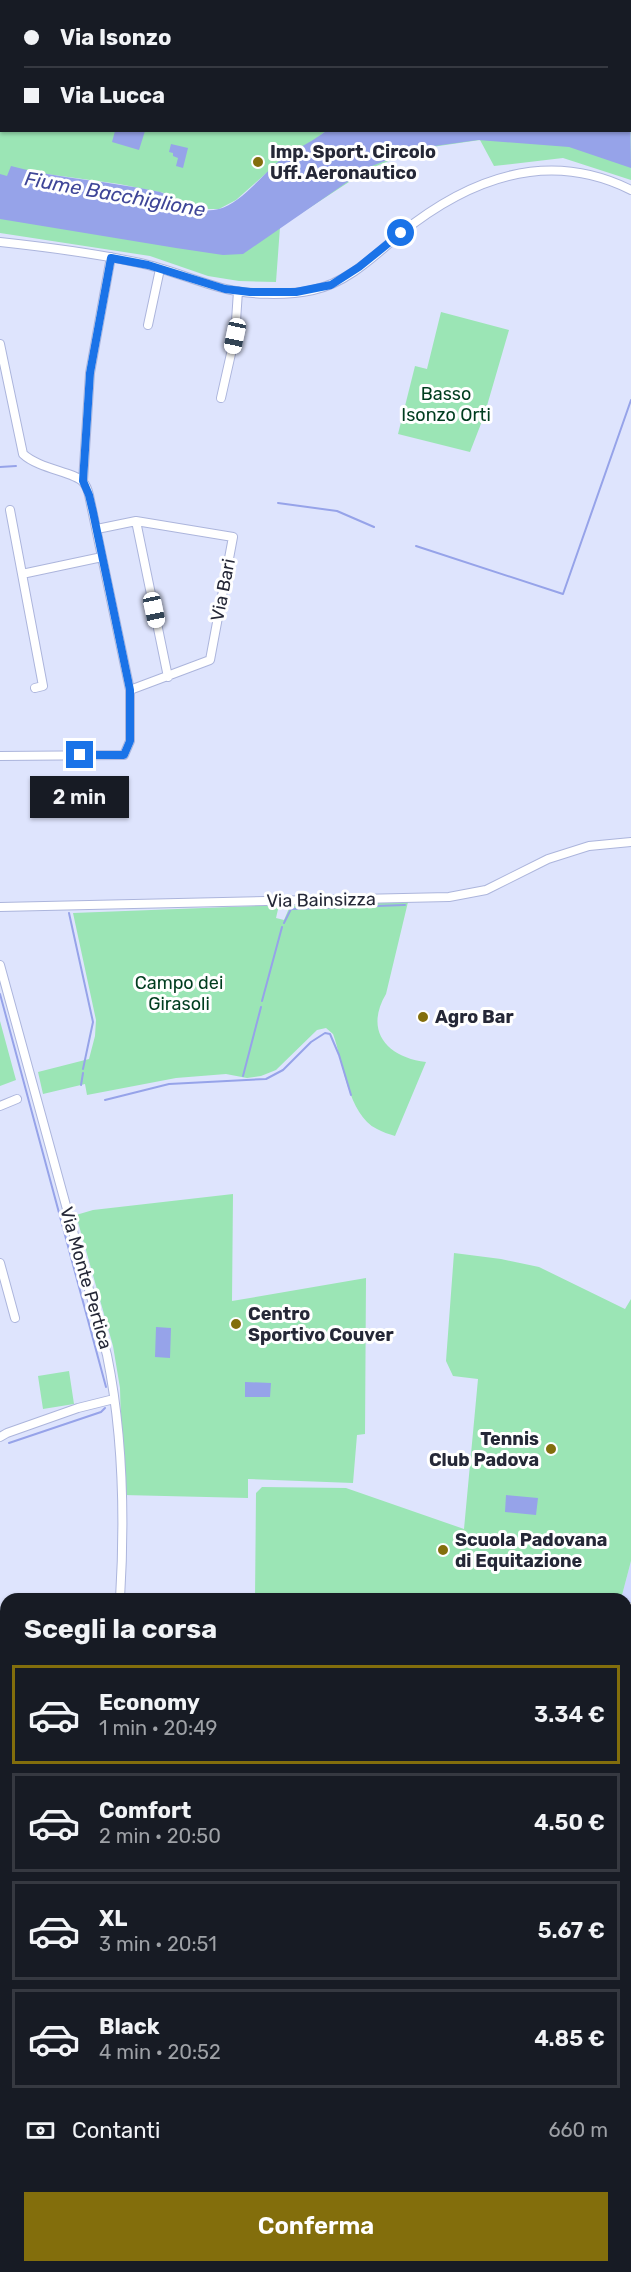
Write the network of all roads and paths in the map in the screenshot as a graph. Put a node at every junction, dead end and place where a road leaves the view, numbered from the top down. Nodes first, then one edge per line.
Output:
1 (631, 190) edge
2 (0, 242) edge
3 (11, 243) junction
4 (0, 248) edge
5 (111, 258) junction
6 (160, 268) junction
7 (238, 291) junction
8 (148, 324) dead end
9 (0, 344) edge
10 (221, 398) dead end
11 (83, 481) junction
12 (9, 510) dead end
13 (136, 521) junction
14 (97, 529) junction
15 (102, 557) junction
16 (22, 574) junction
17 (168, 677) junction
18 (36, 688) dead end
19 (130, 690) junction
20 (0, 756) edge
21 (631, 842) edge
22 (0, 907) edge
23 (0, 965) edge
24 (17, 1099) dead end
25 (0, 1106) edge
26 (0, 1263) edge
27 (15, 1318) dead end
28 (114, 1399) junction
29 (0, 1437) edge
30 (120, 1593) edge

1 - 7 street
2 - 3 street
3 - 4 street
3 - 5 street
5 - 6 street
5 - 11 street
6 - 7 street
6 - 8 street
7 - 10 street
9 - 11 street
11 - 14 street
12 - 16 street
13 - 14 street, Via Bari
13 - 17 street
13 - 17 street, Via Bari
14 - 15 street
15 - 16 street
15 - 19 street
16 - 18 street
17 - 19 street, Via Bari
19 - 20 street
21 - 22 street, Via Bainsizza
23 - 28 street, Via Monte Pertica
24 - 25 street
26 - 27 street
28 - 29 street
28 - 30 street, Via Monte Pertica

